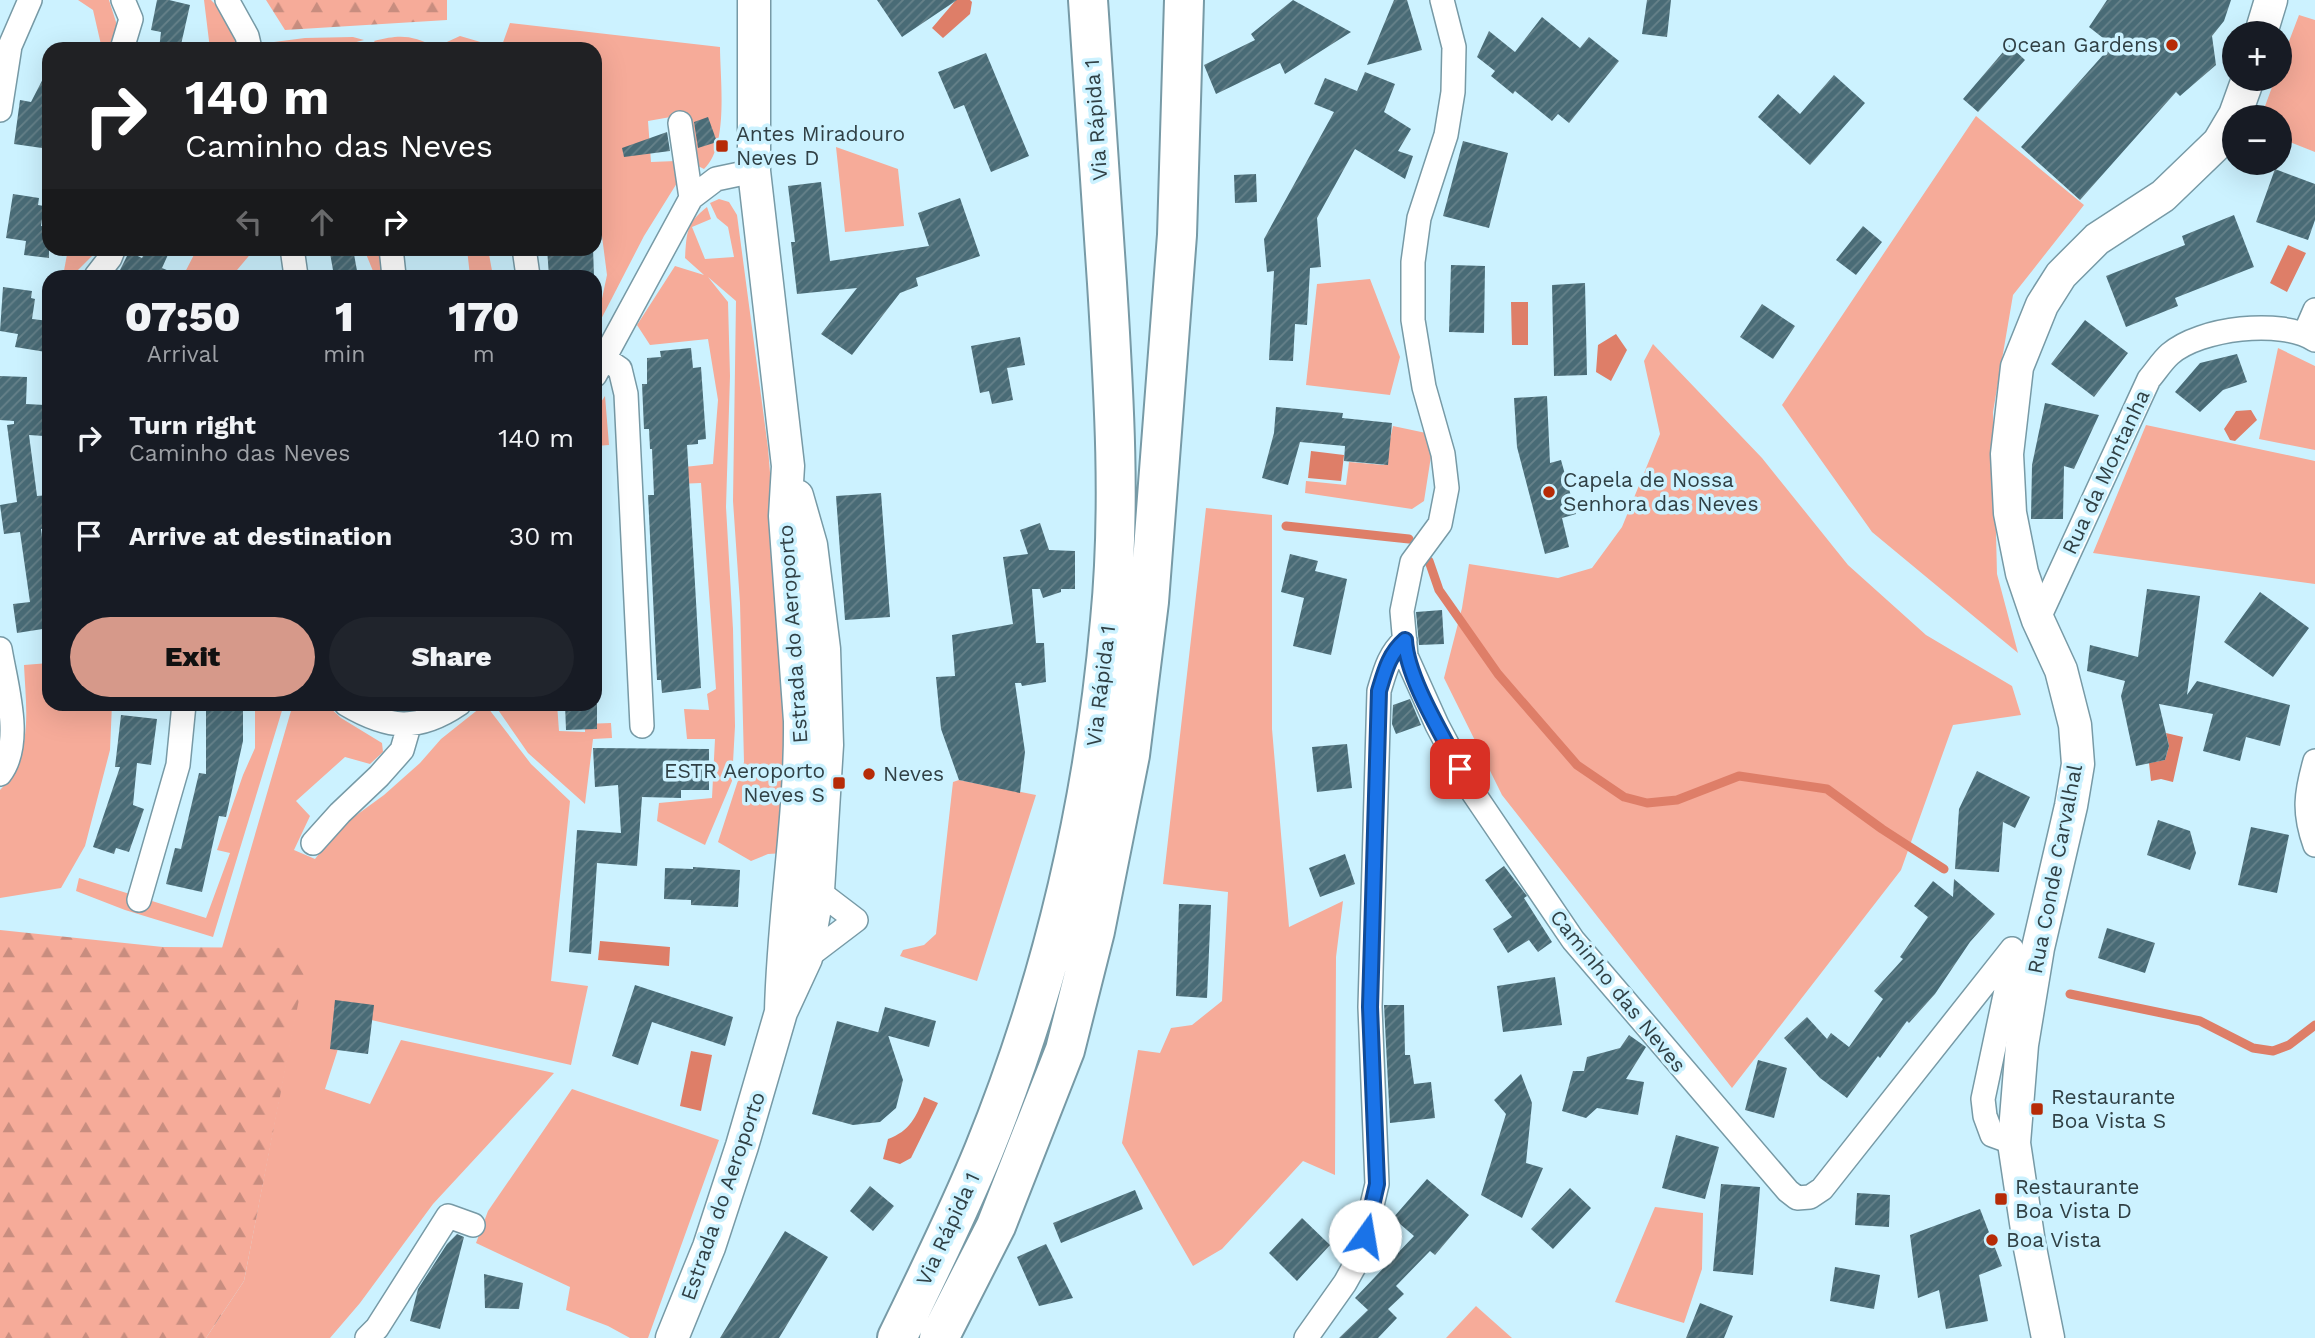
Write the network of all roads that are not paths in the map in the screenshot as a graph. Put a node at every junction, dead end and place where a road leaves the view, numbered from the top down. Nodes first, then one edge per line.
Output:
1 (30, 0) edge
2 (123, 0) edge
3 (227, 0) edge
4 (754, 0) edge
5 (1088, 0) edge
6 (1184, 0) edge
7 (1443, 0) edge
8 (2271, 0) edge
9 (2265, 21) edge
10 (124, 42) edge
11 (248, 42) edge
12 (2244, 91) edge
13 (0, 110) edge
14 (680, 123) dead end
15 (754, 171) junction
16 (691, 198) junction
17 (2315, 310) edge
18 (2310, 337) edge
19 (602, 361) edge
20 (602, 366) edge
21 (788, 466) junction
22 (2038, 620) junction
23 (1405, 640) junction
24 (0, 649) edge
25 (183, 711) edge
26 (358, 711) edge
27 (449, 711) edge
28 (409, 726) junction
29 (642, 726) dead end
30 (800, 751) junction
31 (2315, 761) edge
32 (0, 774) edge
33 (313, 843) dead end
34 (2315, 845) edge
35 (818, 891) junction
36 (139, 900) dead end
37 (806, 958) junction
38 (781, 1012) junction
39 (2014, 1143) junction
40 (473, 1225) dead end
41 (367, 1338) edge
42 (672, 1338) edge
43 (897, 1338) edge
44 (939, 1338) edge
45 (1306, 1338) edge
46 (2048, 1338) edge

1 - 13 street
2 - 10 street
3 - 11 street
4 - 15 main road, Estrada do Aeroporto
5 - 43 highway, Via Rápida 1
6 - 44 highway, Via Rápida 1
7 - 23 street, Caminho das Neves
8 - 9 main road
12 - 22 main road, Rua Conde Carvalhal
14 - 16 street
15 - 16 street
15 - 21 main road, Estrada do Aeroporto
16 - 19 street
17 - 18 street
18 - 22 street, Rua da Montanha
20 - 29 street
21 - 30 main road, Estrada do Aeroporto
21 - 35 main road, Estrada do Aeroporto
22 - 39 main road, Rua Conde Carvalhal
23 - 39 street, Caminho das Neves
23 - 45 street
24 - 32 street
25 - 36 street
26 - 28 street
27 - 28 street
28 - 33 street
30 - 35 main road
30 - 38 main road, Estrada do Aeroporto
31 - 34 street
35 - 37 main road, Estrada do Aeroporto
35 - 37 street
37 - 38 main road, Estrada do Aeroporto
38 - 42 main road, Estrada do Aeroporto
39 - 46 main road, Rua Conde Carvalhal
40 - 41 street

